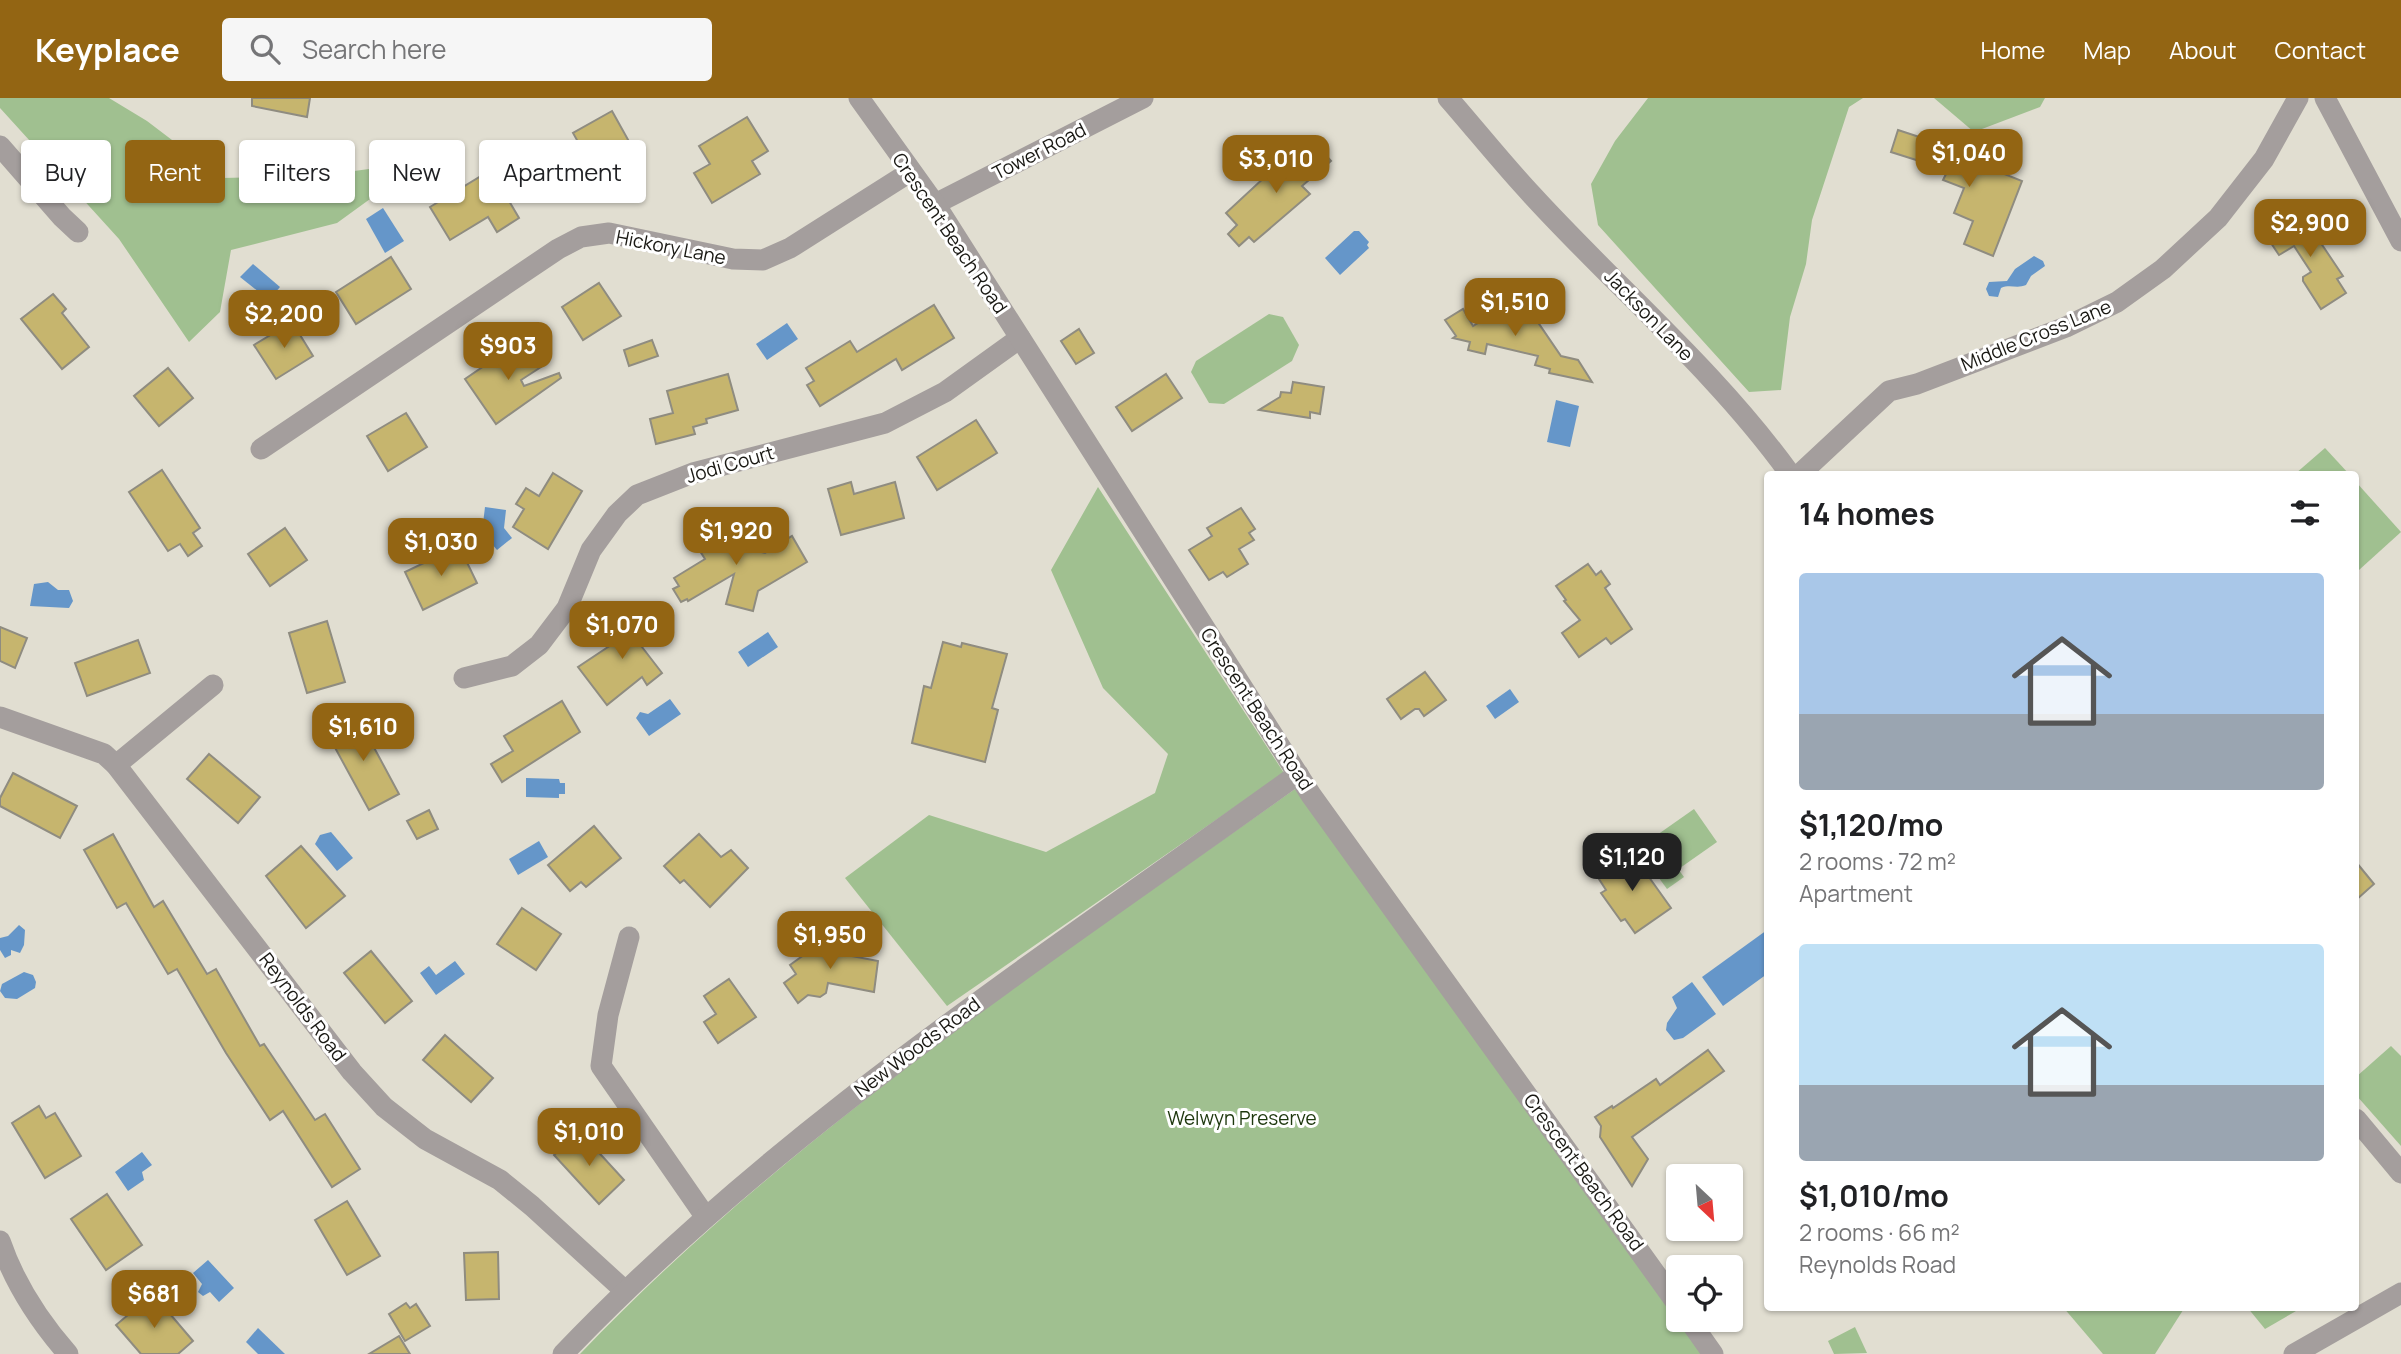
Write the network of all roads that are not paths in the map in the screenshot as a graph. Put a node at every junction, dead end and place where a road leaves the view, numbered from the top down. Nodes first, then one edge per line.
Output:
1 (859, 98) edge
2 (1143, 98) edge
3 (1448, 98) edge
4 (2298, 98) edge
5 (2325, 98) edge
6 (0, 146) edge
7 (910, 172) junction
8 (935, 204) junction
9 (78, 232) dead end
10 (2401, 241) edge
11 (1020, 338) junction
12 (261, 449) dead end
13 (1788, 471) edge
14 (1803, 471) edge
15 (464, 678) dead end
16 (213, 685) dead end
17 (0, 717) edge
18 (116, 765) junction
19 (1298, 774) junction
20 (629, 937) dead end
21 (2359, 1123) edge
22 (2401, 1173) edge
23 (705, 1216) junction
24 (0, 1241) edge
25 (1666, 1288) edge
26 (624, 1290) junction
27 (2401, 1293) edge
28 (1697, 1332) edge
29 (68, 1354) edge
30 (563, 1354) edge
31 (1713, 1354) edge
32 (2294, 1354) edge

1 - 7 street, Crescent Beach Road
2 - 8 street, Tower Road
3 - 13 street, Jackson Lane
4 - 14 street, Middle Cross Lane
5 - 10 street
6 - 9 street
7 - 8 street, Crescent Beach Road
7 - 12 street, Hickory Lane
8 - 11 street, Crescent Beach Road
11 - 15 street, Jodi Court
11 - 19 street, Crescent Beach Road
16 - 18 street
17 - 18 street, Reynolds Road
18 - 26 street, Reynolds Road
19 - 23 street, New Woods Road
19 - 25 street, Crescent Beach Road
20 - 23 street
21 - 22 street
23 - 26 street, New Woods Road
24 - 29 street
26 - 30 street, New Woods Road
27 - 32 street
28 - 31 street

